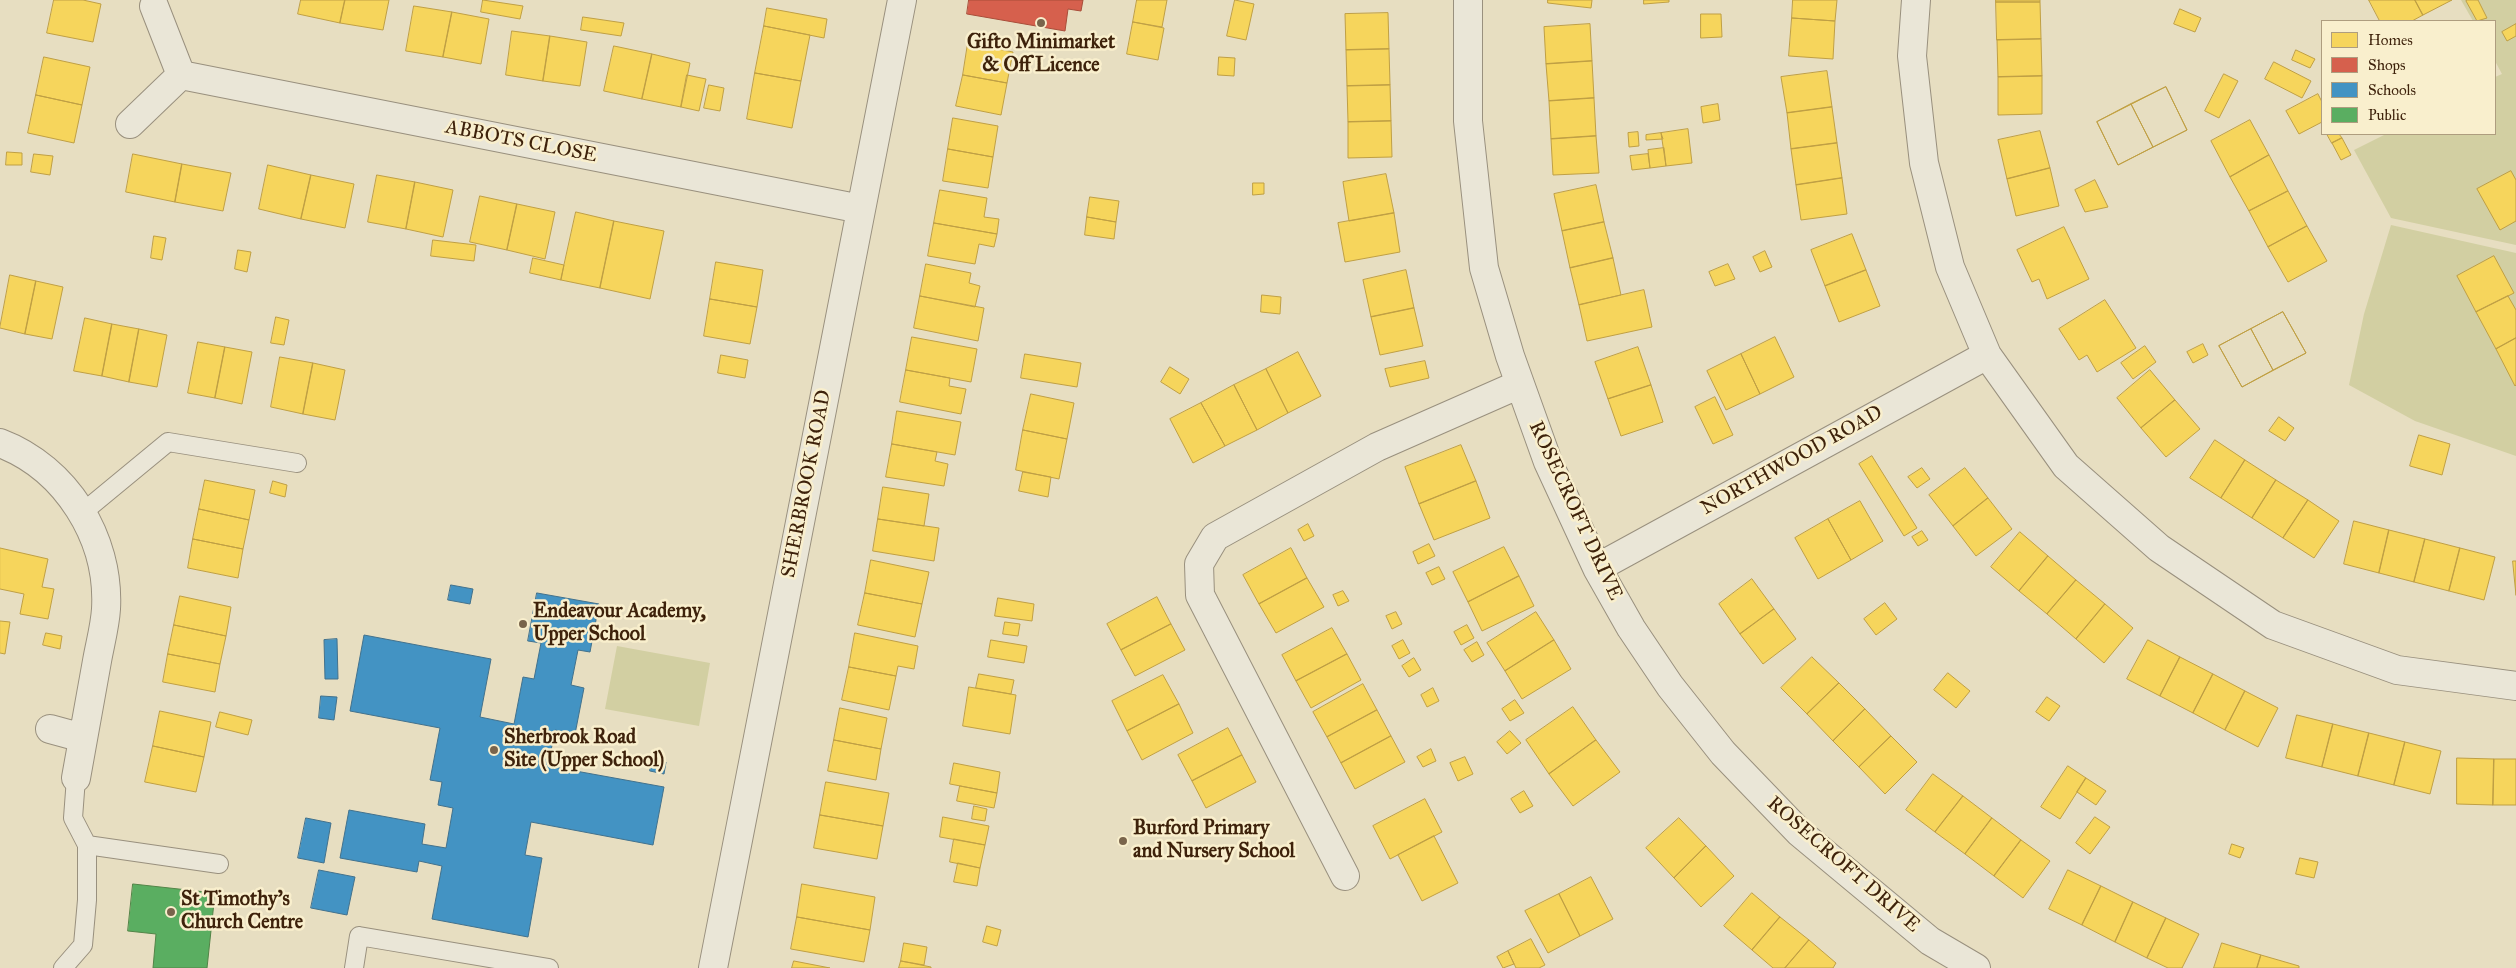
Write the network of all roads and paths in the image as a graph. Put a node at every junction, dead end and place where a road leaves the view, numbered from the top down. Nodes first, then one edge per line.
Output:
1 (902, 0) edge
2 (1468, 0) edge
3 (1916, 0) edge
4 (154, 6) dead end
5 (181, 75) junction
6 (130, 124) dead end
7 (861, 209) junction
8 (1987, 355) junction
9 (1520, 384) junction
10 (0, 442) edge
11 (297, 463) dead end
12 (82, 513) junction
13 (1597, 568) junction
14 (2516, 686) edge
15 (50, 728) dead end
16 (83, 738) junction
17 (76, 778) joint
18 (87, 845) junction
19 (220, 864) dead end
20 (1345, 876) dead end
21 (62, 968) edge
22 (354, 968) edge
23 (549, 968) edge
24 (714, 968) edge
25 (1976, 968) edge

1 - 7 street, SHERBROOK ROAD
2 - 9 street, ROSECROFT DRIVE
3 - 8 street
4 - 5 street
5 - 6 street
5 - 7 street, ABBOTS CLOSE
7 - 24 street, SHERBROOK ROAD
8 - 13 street, NORTHWOOD ROAD
8 - 14 street
9 - 13 street, ROSECROFT DRIVE
9 - 20 street
10 - 12 street
11 - 12 lane
12 - 16 street
13 - 25 street, ROSECROFT DRIVE
15 - 16 street
16 - 17 street
17 - 18 lane
18 - 19 lane
18 - 21 lane
22 - 23 lane

